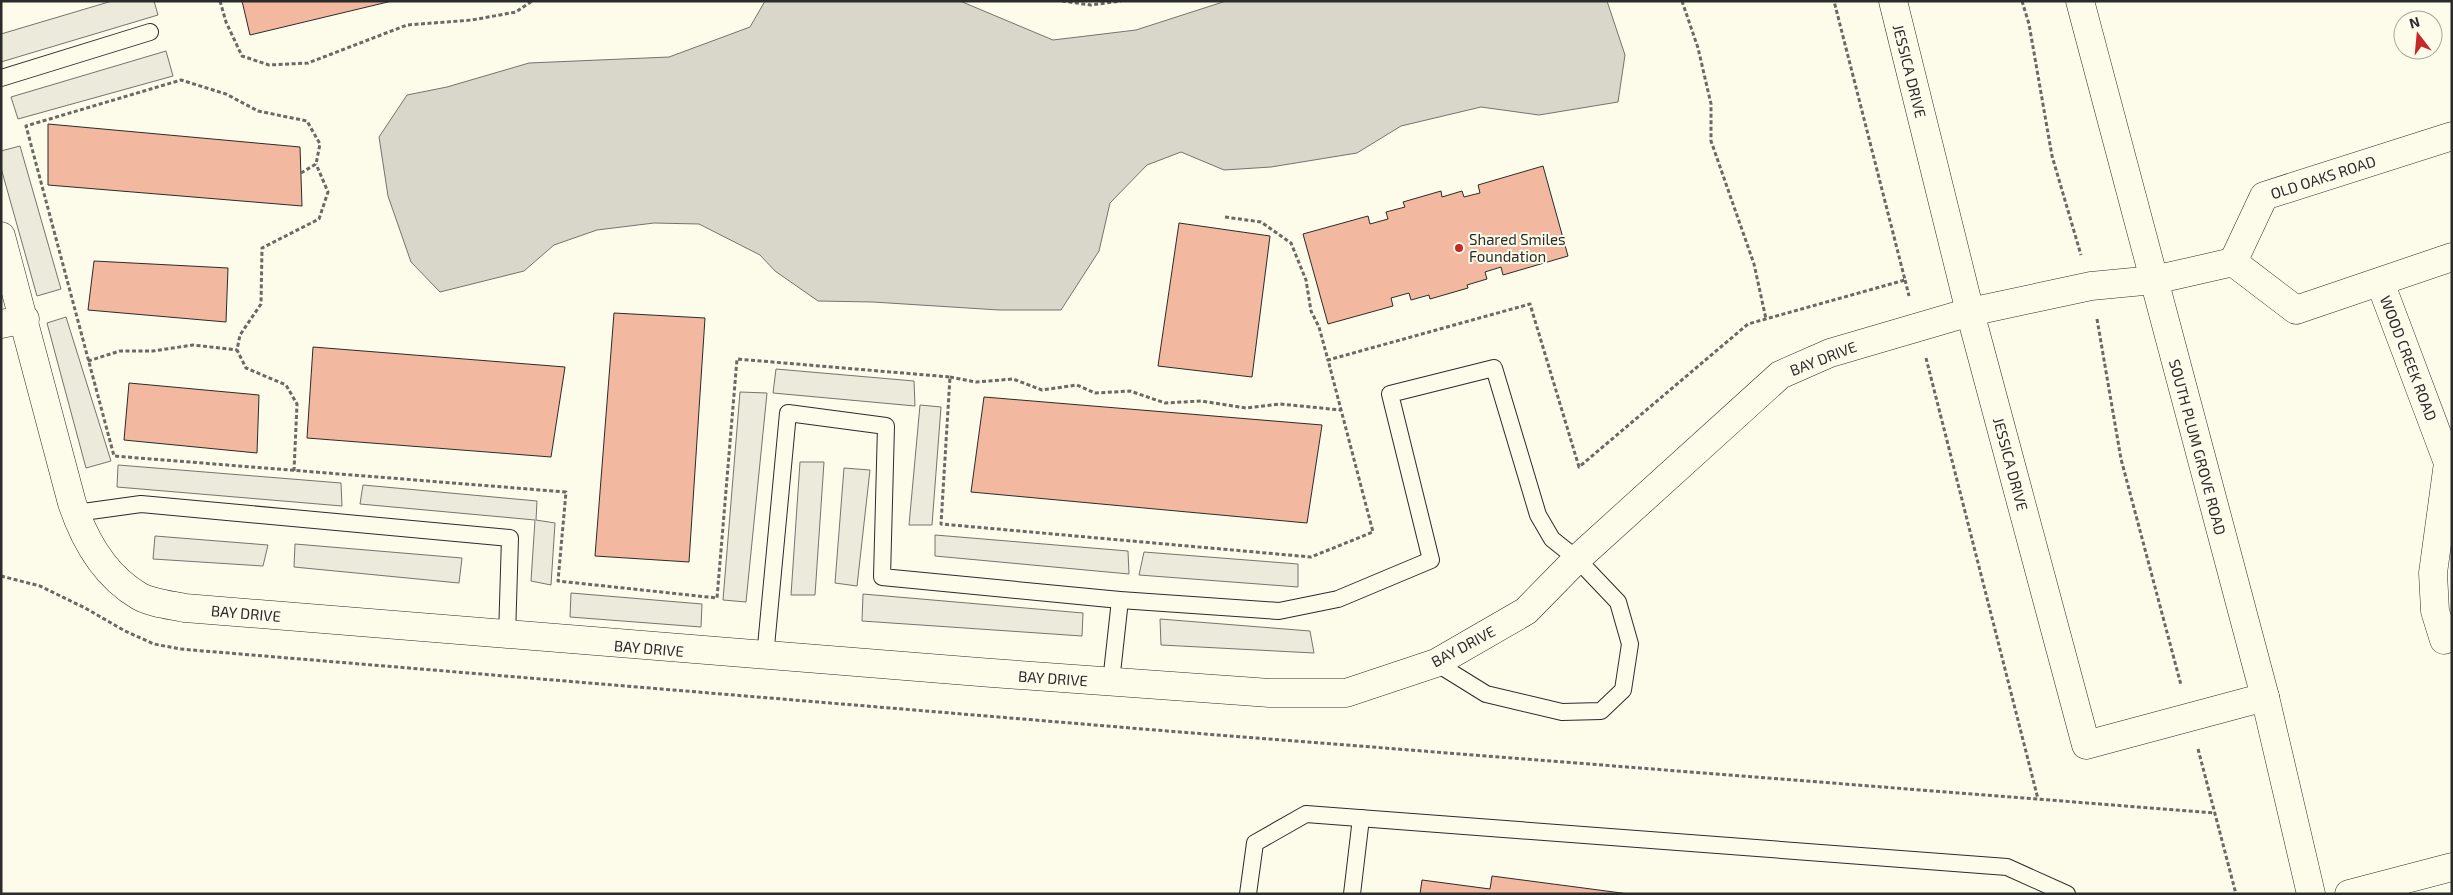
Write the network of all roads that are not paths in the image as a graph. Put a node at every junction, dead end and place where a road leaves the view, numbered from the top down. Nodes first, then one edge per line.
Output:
1 (1893, 1) edge
2 (2080, 1) edge
3 (150, 32) dead end
4 (1, 78) edge
5 (2452, 136) edge
6 (1, 236) edge
7 (2452, 257) edge
8 (2233, 262) junction
9 (2154, 280) junction
10 (2380, 282) junction
11 (1970, 312) junction
12 (13, 322) edge
13 (76, 513) junction
14 (1577, 559) junction
15 (1120, 600) junction
16 (507, 636) junction
17 (2444, 640) dead end
18 (765, 657) junction
19 (1436, 663) junction
20 (1111, 682) junction
21 (2265, 697) junction
22 (1361, 818) junction
23 (2452, 867) edge
24 (1248, 894) edge
25 (1352, 894) edge
26 (2067, 894) edge
27 (2311, 894) edge
28 (2349, 894) edge

1 - 11 street, JESSICA DRIVE
2 - 9 street, SOUTH PLUM GROVE ROAD
3 - 4 lane
5 - 8 street, OLD OAKS ROAD
6 - 12 street, BAY DRIVE
7 - 10 street
8 - 9 street
8 - 10 street
9 - 11 street, BAY DRIVE
9 - 21 street, SOUTH PLUM GROVE ROAD
10 - 17 street, WOOD CREEK ROAD
11 - 14 street, BAY DRIVE
11 - 21 street, JESSICA DRIVE
12 - 13 street, BAY DRIVE
13 - 16 street, BAY DRIVE
13 - 16 lane
14 - 15 lane
14 - 19 street, BAY DRIVE
14 - 19 lane
15 - 18 lane
15 - 20 lane
16 - 18 street, BAY DRIVE
18 - 20 street, BAY DRIVE
19 - 20 street, BAY DRIVE
21 - 27 street, SOUTH PLUM GROVE ROAD
22 - 24 lane
22 - 25 lane
22 - 26 lane
23 - 28 street

